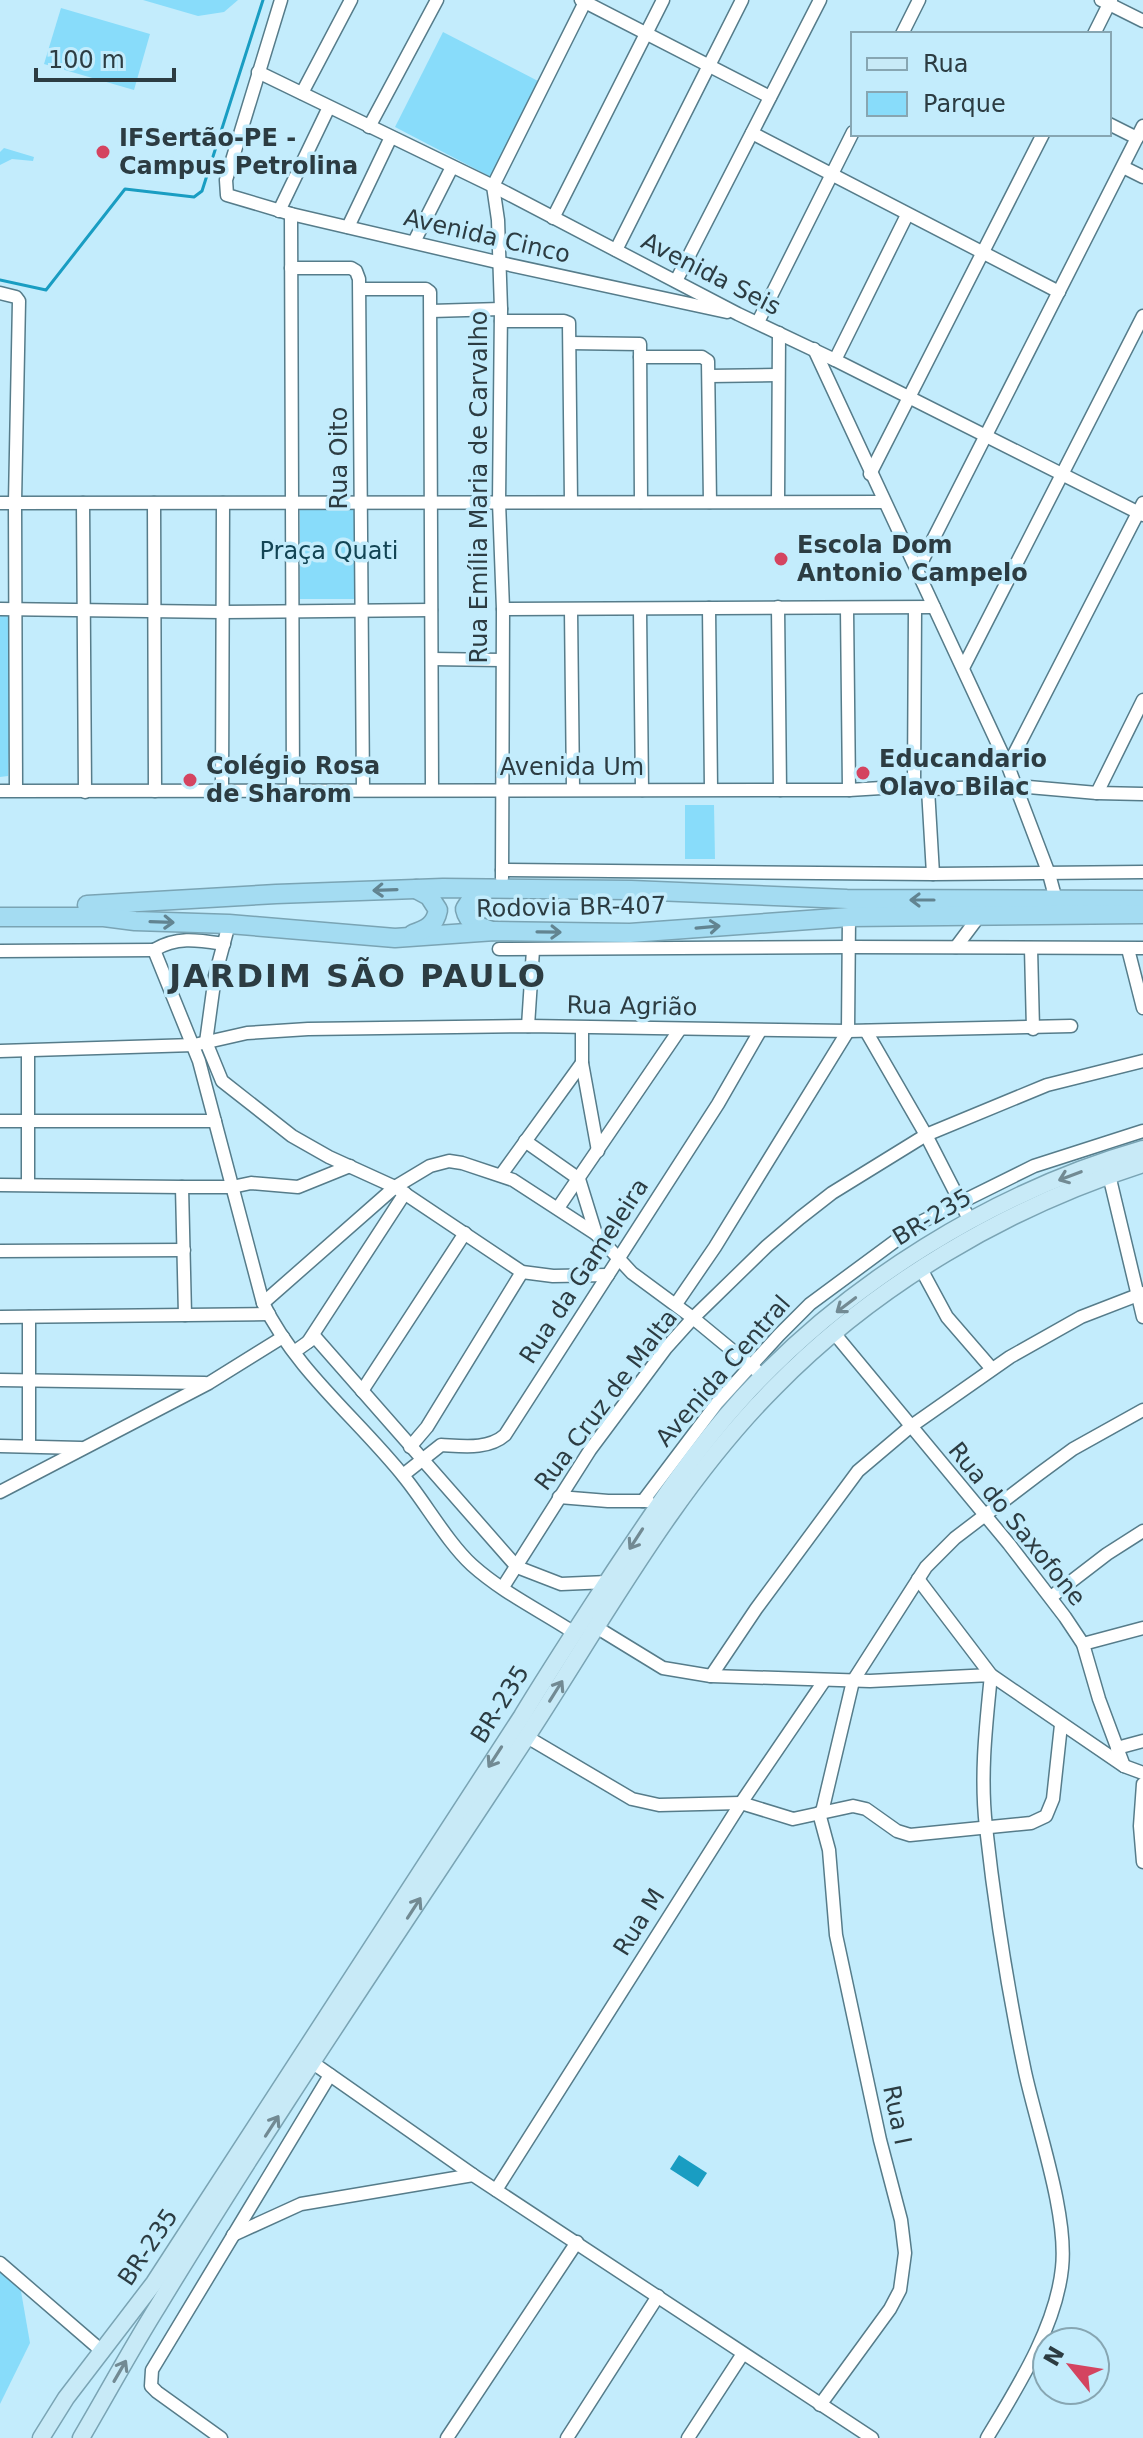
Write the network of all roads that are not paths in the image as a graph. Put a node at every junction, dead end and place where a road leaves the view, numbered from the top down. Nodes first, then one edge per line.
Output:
1 (281, 0) edge
2 (351, 0) edge
3 (437, 0) edge
4 (663, 0) edge
5 (742, 0) edge
6 (820, 0) edge
7 (919, 0) edge
8 (583, 1) edge
9 (1107, 1) edge
10 (1143, 21) edge
11 (903, 32) edge
12 (1095, 32) edge
13 (646, 33) junction
14 (709, 64) junction
15 (258, 72) junction
16 (302, 93) junction
17 (770, 97) junction
18 (329, 107) junction
19 (1111, 125) edge
20 (369, 127) junction
21 (1140, 132) edge
22 (752, 133) junction
23 (851, 136) edge
24 (1042, 136) edge
25 (391, 137) junction
26 (452, 167) junction
27 (1123, 167) junction
28 (831, 176) junction
29 (1143, 177) edge
30 (493, 186) junction
31 (285, 212) junction
32 (907, 215) junction
33 (553, 218) junction
34 (348, 227) junction
35 (414, 242) junction
36 (616, 250) junction
37 (983, 253) junction
38 (501, 263) junction
39 (291, 268) junction
40 (676, 281) junction
41 (360, 289) junction
42 (1059, 292) junction
43 (0, 293) edge
44 (431, 311) junction
45 (738, 314) junction
46 (501, 315) junction
47 (1143, 316) edge
48 (758, 322) junction
49 (779, 333) junction
50 (570, 343) junction
51 (814, 349) junction
52 (640, 351) junction
53 (835, 360) junction
54 (777, 375) junction
55 (709, 376) junction
56 (0, 385) edge
57 (16, 386) junction
58 (908, 397) junction
59 (986, 437) junction
60 (870, 474) junction
61 (1063, 474) junction
62 (778, 501) junction
63 (15, 502) junction
64 (499, 502) junction
65 (571, 502) junction
66 (641, 502) junction
67 (710, 502) junction
68 (883, 502) junction
69 (0, 503) edge
70 (83, 503) junction
71 (154, 503) junction
72 (223, 503) junction
73 (292, 503) junction
74 (361, 503) junction
75 (430, 503) junction
76 (1141, 510) edge
77 (917, 571) junction
78 (778, 607) junction
79 (934, 607) junction
80 (709, 608) junction
81 (0, 609) edge
82 (503, 609) junction
83 (847, 609) junction
84 (915, 609) junction
85 (16, 610) junction
86 (362, 610) junction
87 (431, 610) junction
88 (571, 610) junction
89 (640, 610) junction
90 (292, 611) junction
91 (85, 612) junction
92 (154, 612) junction
93 (222, 612) junction
94 (432, 659) junction
95 (501, 660) junction
96 (963, 668) junction
97 (1143, 700) edge
98 (1008, 766) junction
99 (914, 786) junction
100 (1017, 786) junction
101 (293, 789) junction
102 (432, 789) junction
103 (501, 789) junction
104 (573, 789) junction
105 (711, 789) junction
106 (928, 789) junction
107 (16, 790) junction
108 (222, 790) junction
109 (363, 790) junction
110 (642, 790) junction
111 (780, 790) junction
112 (849, 790) junction
113 (0, 791) edge
114 (155, 791) junction
115 (85, 792) junction
116 (1097, 793) junction
117 (1143, 794) edge
118 (1143, 872) edge
119 (933, 874) junction
120 (1049, 874) junction
121 (497, 879) junction
122 (416, 889) junction
123 (1056, 900) junction
124 (1143, 900) edge
125 (0, 905) edge
126 (1143, 914) edge
127 (980, 915) junction
128 (0, 917) edge
129 (849, 917) junction
130 (229, 924) junction
131 (395, 938) junction
132 (497, 940) junction
133 (224, 944) junction
134 (850, 947) junction
135 (956, 947) junction
136 (1031, 948) junction
137 (1143, 948) edge
138 (1128, 949) junction
139 (154, 950) junction
140 (533, 950) junction
141 (0, 951) edge
142 (1143, 1008) edge
143 (528, 1026) junction
144 (1071, 1026) dead end
145 (582, 1028) junction
146 (680, 1029) junction
147 (1033, 1029) junction
148 (760, 1031) junction
149 (848, 1031) junction
150 (866, 1031) junction
151 (200, 1044) junction
152 (0, 1051) edge
153 (28, 1051) junction
154 (1143, 1061) edge
155 (582, 1063) junction
156 (0, 1121) edge
157 (29, 1121) junction
158 (215, 1121) junction
159 (1143, 1131) edge
160 (926, 1135) junction
161 (525, 1141) junction
162 (1143, 1149) edge
163 (598, 1151) junction
164 (1143, 1164) edge
165 (350, 1166) junction
166 (501, 1175) junction
167 (1109, 1175) junction
168 (579, 1179) junction
169 (28, 1184) junction
170 (0, 1185) edge
171 (182, 1187) junction
172 (232, 1187) junction
173 (400, 1190) junction
174 (960, 1202) junction
175 (558, 1208) junction
176 (969, 1219) junction
177 (465, 1233) junction
178 (596, 1234) junction
179 (184, 1250) junction
180 (0, 1251) edge
181 (617, 1258) junction
182 (921, 1269) junction
183 (522, 1272) junction
184 (608, 1275) junction
185 (1140, 1294) edge
186 (676, 1304) junction
187 (266, 1309) junction
188 (185, 1315) junction
189 (0, 1317) edge
190 (29, 1317) junction
191 (1143, 1317) edge
192 (693, 1318) junction
193 (834, 1333) junction
194 (283, 1337) junction
195 (312, 1339) junction
196 (294, 1352) junction
197 (992, 1369) junction
198 (758, 1371) junction
199 (30, 1379) junction
200 (0, 1380) edge
201 (209, 1383) junction
202 (362, 1391) junction
203 (746, 1405) junction
204 (1143, 1410) edge
205 (910, 1427) junction
206 (0, 1446) edge
207 (29, 1446) junction
208 (410, 1447) junction
209 (81, 1448) junction
210 (422, 1460) junction
211 (403, 1475) junction
212 (0, 1492) edge
213 (559, 1497) junction
214 (643, 1501) junction
215 (661, 1503) junction
216 (985, 1515) junction
217 (1143, 1531) edge
218 (517, 1567) junction
219 (918, 1579) junction
220 (608, 1582) junction
221 (503, 1587) junction
222 (1051, 1597) junction
223 (596, 1627) junction
224 (1143, 1628) edge
225 (573, 1632) junction
226 (1083, 1644) junction
227 (991, 1675) junction
228 (711, 1676) junction
229 (824, 1681) junction
230 (853, 1681) junction
231 (1061, 1725) junction
232 (527, 1737) junction
233 (1143, 1741) edge
234 (1117, 1748) junction
235 (1124, 1766) junction
236 (1143, 1773) edge
237 (1143, 1784) edge
238 (741, 1803) junction
239 (821, 1812) junction
240 (986, 1827) junction
241 (1143, 1862) edge
242 (313, 2063) junction
243 (330, 2075) junction
244 (473, 2175) junction
245 (496, 2190) junction
246 (233, 2235) junction
247 (577, 2242) junction
248 (0, 2263) edge
249 (658, 2296) junction
250 (103, 2352) junction
251 (742, 2355) junction
252 (66, 2398) junction
253 (820, 2405) junction
254 (92, 2419) junction
255 (41, 2438) edge
256 (81, 2438) edge
257 (221, 2438) edge
258 (447, 2438) edge
259 (567, 2438) edge
260 (688, 2438) edge
261 (872, 2438) edge
262 (987, 2438) edge

1 - 15 street
2 - 16 street
3 - 20 street
4 - 13 street
5 - 14 street
6 - 17 street
7 - 11 street
8 - 13 street
8 - 30 street
9 - 10 street
9 - 12 street
13 - 14 street
13 - 33 street
14 - 17 street
14 - 36 street
15 - 16 street, Avenida Seis
15 - 31 street, Avenida Cinco
16 - 18 street, Avenida Seis
17 - 22 street
18 - 20 street, Avenida Seis
18 - 31 street
19 - 21 street
20 - 25 street, Avenida Seis
21 - 27 street
22 - 28 street
22 - 40 street
23 - 28 street
24 - 37 street
25 - 26 street, Avenida Seis
25 - 34 street
26 - 30 street, Avenida Seis
26 - 35 street
27 - 29 street
27 - 42 street
28 - 32 street
28 - 48 street
30 - 33 street, Avenida Seis
30 - 38 street, Rua Emília Maria de Carvalho
31 - 34 street, Avenida Cinco
31 - 39 street
32 - 37 street
32 - 53 street
33 - 36 street, Avenida Seis
34 - 35 street, Avenida Cinco
35 - 38 street, Avenida Cinco
36 - 40 street, Avenida Seis
37 - 42 street
37 - 58 street
38 - 45 street, Avenida Cinco
38 - 46 street, Rua Emília Maria de Carvalho
39 - 41 street, Rua Oito
39 - 73 street
40 - 45 street, Avenida Seis
41 - 44 street
41 - 74 street, Rua Oito
42 - 59 street
43 - 57 street
44 - 46 street
44 - 75 street
45 - 48 street, Avenida Seis
46 - 50 street
46 - 64 street, Rua Emília Maria de Carvalho
47 - 61 street
48 - 49 street, Avenida Seis
49 - 51 street, Avenida Seis
49 - 54 street
50 - 52 street
50 - 65 street
51 - 53 street, Avenida Seis
51 - 60 street
52 - 55 street
52 - 66 street
53 - 58 street, Avenida Seis
54 - 55 street
54 - 62 street
55 - 67 street
56 - 57 street
57 - 63 street
58 - 59 street, Avenida Seis
58 - 60 street
59 - 61 street, Avenida Seis
59 - 77 street
60 - 68 street
61 - 76 street, Avenida Seis
61 - 96 street
62 - 67 street
62 - 68 street
63 - 69 street
63 - 70 street
63 - 85 street
64 - 65 street
64 - 75 street
64 - 82 street, Rua Emília Maria de Carvalho
65 - 66 street
66 - 67 street
68 - 77 street
70 - 71 street
70 - 91 street
71 - 72 street
71 - 92 street
72 - 73 street
72 - 93 street
73 - 74 street
73 - 90 street
74 - 75 street
74 - 86 street, Rua Oito
75 - 87 street
76 - 98 street
77 - 79 street
78 - 80 street
78 - 83 street
78 - 111 street
79 - 84 street
79 - 96 street
80 - 89 street
80 - 105 street
81 - 85 street
82 - 88 street
82 - 95 street, Rua Emília Maria de Carvalho
83 - 84 street
83 - 112 street
84 - 99 street
85 - 91 street
85 - 107 street
86 - 87 street
86 - 90 street
86 - 109 street, Rua Oito
87 - 94 street
88 - 89 street
88 - 104 street
89 - 110 street
90 - 93 street
90 - 101 street
91 - 92 street
91 - 115 street
92 - 93 street
92 - 114 street
93 - 108 street
94 - 95 street
94 - 102 street
95 - 103 street, Rua Emília Maria de Carvalho
96 - 98 street
97 - 116 street
98 - 100 street
99 - 106 street, Avenida Um
99 - 112 street, Avenida Um
100 - 106 street, Avenida Um
100 - 116 street, Avenida Um
100 - 120 street
101 - 108 street, Avenida Um
101 - 109 street, Avenida Um
102 - 103 street, Avenida Um
102 - 109 street, Avenida Um
103 - 104 street, Avenida Um
103 - 121 street, Rua Emília Maria de Carvalho
104 - 110 street, Avenida Um
105 - 110 street, Avenida Um
105 - 111 street, Avenida Um
106 - 119 street
107 - 113 street, Avenida Um
107 - 115 street, Avenida Um
108 - 114 street, Avenida Um
111 - 112 street, Avenida Um
114 - 115 street, Avenida Um
116 - 117 street, Avenida Um
118 - 120 street
119 - 120 street
119 - 121 street
120 - 123 street
121 - 122 highway, Rodovia BR-407
123 -> 121 highway, Rodovia BR-407
121 - 132 highway
122 -> 125 highway, Rodovia BR-407
122 - 131 highway
123 - 124 highway, Rodovia BR-407
126 - 127 highway, Rodovia BR-407
127 - 129 highway, Rodovia BR-407
127 - 135 street
128 -> 130 highway, Rodovia BR-407
132 -> 129 highway, Rodovia BR-407
129 - 134 street
130 - 131 highway, Rodovia BR-407
130 - 133 street
131 - 132 highway, Rodovia BR-407
132 - 140 street
133 - 139 street
133 - 151 street
134 - 135 street
134 - 140 street
134 - 149 street
135 - 136 street
136 - 138 street
136 - 147 street
137 - 138 street
138 - 142 street
139 - 141 street
139 - 151 street
140 - 143 street
143 - 145 street, Rua Agrião
143 - 151 street, Rua Agrião
144 - 147 street, Rua Agrião
145 - 146 street, Rua Agrião
145 - 155 street
146 - 148 street, Rua Agrião
146 - 163 street
147 - 150 street, Rua Agrião
148 - 149 street, Rua Agrião
148 - 181 street, Rua da Gameleira
149 - 150 street, Rua Agrião
149 - 186 street
150 - 160 street
151 - 153 street, Rua Agrião
151 - 158 street
151 - 165 street
152 - 153 street, Rua Agrião
153 - 157 street
154 - 160 street, Rua Cruz de Malta
155 - 161 street
155 - 163 street
156 - 157 street
157 - 158 street
157 - 169 street
158 - 172 street
159 - 174 street, Avenida Central
160 - 174 street
160 - 192 street, Rua Cruz de Malta
161 - 166 street
161 - 168 street
162 -> 176 main road, BR-235 / BR-235
163 - 168 street
164 - 167 main road, BR-235 / BR-235
165 - 172 street
165 - 173 street
166 - 173 street
166 - 175 street
167 - 182 main road, BR-235 / BR-235
167 - 185 street
168 - 175 street
168 - 178 street
169 - 170 street
169 - 171 street
171 - 172 street
171 - 179 street
172 - 187 street
173 - 177 street
173 - 187 street
173 - 195 street
174 - 176 street
174 - 198 street, Avenida Central
175 - 178 street
176 -> 198 main road, BR-235 / BR-235
177 - 183 street
177 - 202 street
178 - 181 street
179 - 180 street
179 - 188 street
181 - 184 street, Rua da Gameleira
181 - 186 street
182 - 193 main road, BR-235 / BR-235
182 - 197 street
183 - 184 street
183 - 208 street
184 - 210 street, Rua da Gameleira
185 - 191 street
185 - 197 street
186 - 192 street
187 - 188 street
187 - 194 street
188 - 190 street
189 - 190 street
190 - 199 street
192 - 198 street
192 - 213 street, Rua Cruz de Malta
193 - 203 main road, BR-235 / BR-235
193 - 205 street, Rua do Saxofone
194 - 196 street
194 - 201 street
195 - 196 street
195 - 202 street
196 - 211 street
197 - 205 street
198 - 203 main road, BR-235 / BR-235
198 - 214 street, Avenida Central
199 - 200 street
199 - 201 street
199 - 207 street
201 - 209 street
202 - 208 street
203 - 215 main road, BR-235 / BR-235
203 - 223 main road, BR-235 / BR-235
204 - 216 street
205 - 216 street, Rua do Saxofone
205 - 228 street
206 - 207 street
207 - 209 street
208 - 210 street
209 - 212 street
210 - 211 street, Rua da Gameleira
210 - 218 street
211 - 221 street
213 - 214 street
213 - 218 street, Rua Cruz de Malta
214 - 215 street
215 -> 220 main road, BR-235 / BR-235
216 - 219 street
216 - 222 street, Rua do Saxofone
217 - 222 street
218 - 220 street
218 - 221 street, Rua Cruz de Malta
219 - 227 street
219 - 230 street
220 - 225 main road, BR-235 / BR-235
221 - 225 street
222 - 226 street, Rua do Saxofone
223 - 228 street
232 -> 223 main road, BR-235 / BR-235
224 - 226 street
225 -> 250 main road, BR-235 / BR-235
226 - 234 street, Rua do Saxofone
227 - 230 street
227 - 231 street
227 - 240 street
228 - 229 street
229 - 230 street
229 - 238 street, Rua M
230 - 239 street
231 - 235 street
231 - 240 street
232 - 238 street
242 -> 232 main road, BR-235 / BR-235
233 - 234 street
234 - 235 street, Rua do Saxofone
235 - 236 street
237 - 241 street
238 - 239 street
238 - 245 street, Rua M
239 - 240 street
239 - 253 street, Rua I
240 - 262 street
242 - 243 street
254 -> 242 main road, BR-235 / BR-235
243 - 244 street
243 - 246 street
244 - 245 street
244 - 246 street
245 - 247 street
246 - 257 street
247 - 249 street
247 - 258 street
248 - 250 street
249 - 251 street
249 - 259 street
250 - 252 main road, BR-235 / BR-235
251 - 253 street
251 - 260 street
252 - 254 main road
252 - 255 main road, BR-235 / BR-235
253 - 261 street
254 - 256 main road, BR-235 / BR-235

